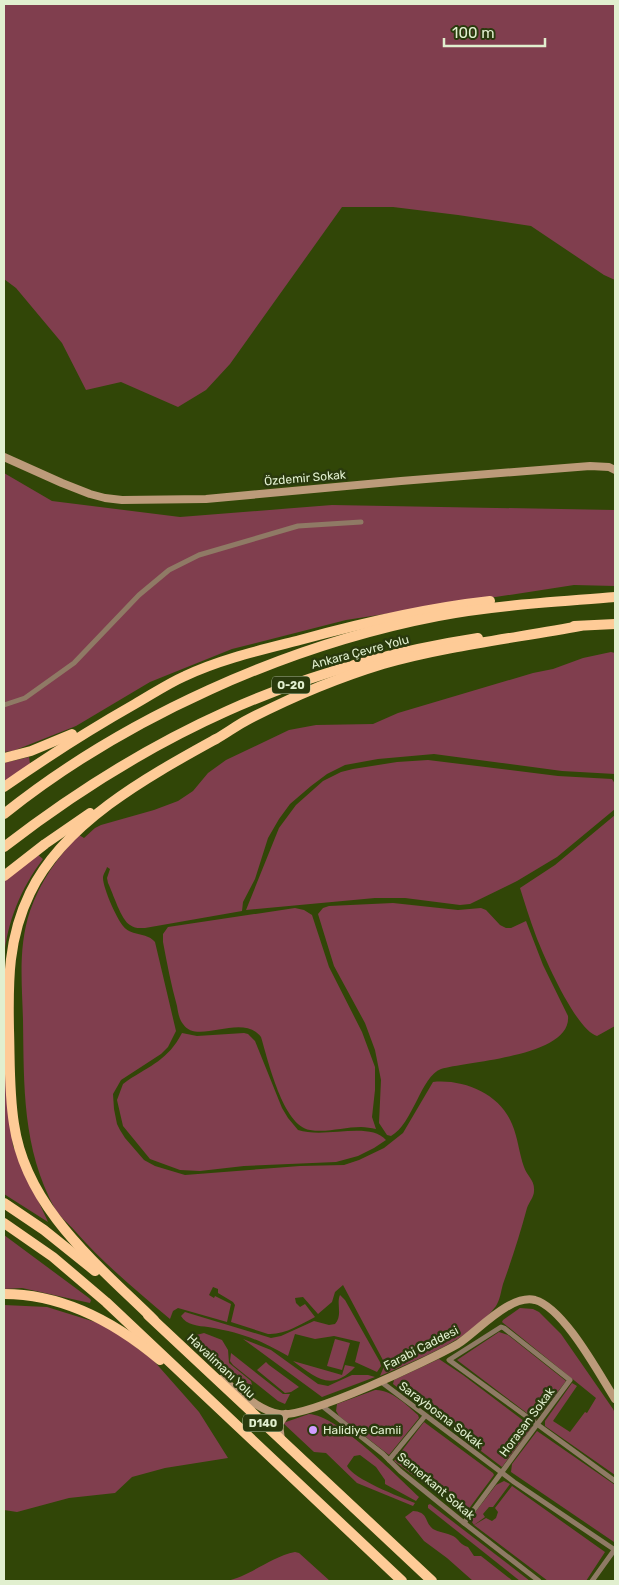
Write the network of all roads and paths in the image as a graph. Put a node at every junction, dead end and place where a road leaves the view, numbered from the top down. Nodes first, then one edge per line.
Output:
1 (4, 457) edge
2 (615, 470) edge
3 (361, 522) dead end
4 (615, 596) edge
5 (615, 624) edge
6 (580, 626) junction
7 (184, 676) junction
8 (4, 705) edge
9 (4, 758) edge
10 (156, 773) junction
11 (4, 787) edge
12 (4, 814) edge
13 (4, 847) edge
14 (4, 876) edge
15 (4, 1204) edge
16 (4, 1223) edge
17 (4, 1294) edge
18 (154, 1320) junction
19 (199, 1363) junction
20 (380, 1381) junction
21 (615, 1399) edge
22 (320, 1405) junction
23 (225, 1413) junction
24 (286, 1414) junction
25 (425, 1416) junction
26 (537, 1425) junction
27 (281, 1440) junction
28 (389, 1460) junction
29 (502, 1472) junction
30 (615, 1481) edge
31 (464, 1523) junction
32 (615, 1549) edge
33 (402, 1581) edge
34 (432, 1581) edge
35 (539, 1581) edge
36 (592, 1581) edge

1 - 2 street, Özdemir Sokak
3 - 8 street
4 - 7 highway
4 - 12 highway, Ankara Çevre Yolu / O-20
5 - 6 highway, Ankara Çevre Yolu / O-20
6 - 10 highway
6 - 13 highway, Ankara Çevre Yolu / O-20
7 - 9 highway
7 - 11 highway
10 - 14 highway
10 - 18 highway
15 - 18 highway, Havalimanı Yolu / D140
16 - 23 highway, D140
17 - 23 highway
18 - 19 highway, Havalimanı Yolu / D140
19 - 24 street, Farabi Caddesi
19 - 27 highway, Havalimanı Yolu / D140
20 - 21 street, Farabi Caddesi
20 - 22 street, Farabi Caddesi
20 - 25 street, Saraybosna Sokak
22 - 24 street, Farabi Caddesi
22 - 28 street, Semerkant Sokak
23 - 33 highway, D140
24 - 27 street
25 - 28 street
25 - 29 street, Saraybosna Sokak
26 - 26 street, Horasan Sokak
26 - 29 street, Horasan Sokak
26 - 30 street
27 - 34 highway, Havalimanı Yolu / D140
28 - 31 street, Semerkant Sokak
29 - 31 street, Horasan Sokak
29 - 32 street, Saraybosna Sokak
31 - 35 street, Semerkant Sokak
32 - 36 street

